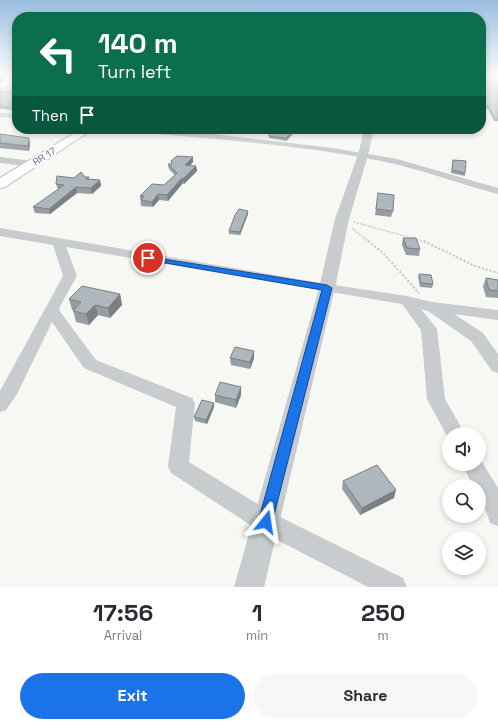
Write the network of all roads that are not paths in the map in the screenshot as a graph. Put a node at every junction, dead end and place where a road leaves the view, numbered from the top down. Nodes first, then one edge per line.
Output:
1 (0, 115) edge
2 (12, 116) edge
3 (80, 134) edge
4 (184, 134) edge
5 (369, 134) edge
6 (363, 155) junction
7 (0, 160) edge
8 (32, 164) junction
9 (0, 184) edge
10 (498, 191) edge
11 (0, 232) edge
12 (58, 243) junction
13 (327, 288) junction
14 (407, 300) junction
15 (432, 307) junction
16 (52, 308) junction
17 (498, 315) edge
18 (498, 367) edge
19 (0, 405) edge
20 (451, 427) edge
21 (476, 471) edge
22 (498, 515) edge
23 (266, 522) junction
24 (249, 587) edge
25 (394, 587) edge

1 - 2 street
3 - 8 main road, RR 17 / RR 17
4 - 6 street
5 - 6 street
6 - 10 street
6 - 13 street
7 - 8 street
8 - 9 main road, RR 17 / RR 17
11 - 12 street
12 - 13 street
12 - 16 street
13 - 14 street
13 - 23 street
14 - 15 street
14 - 20 street
15 - 17 street
15 - 18 street
16 - 19 street
16 - 23 street
21 - 22 street
23 - 24 street
23 - 25 street

